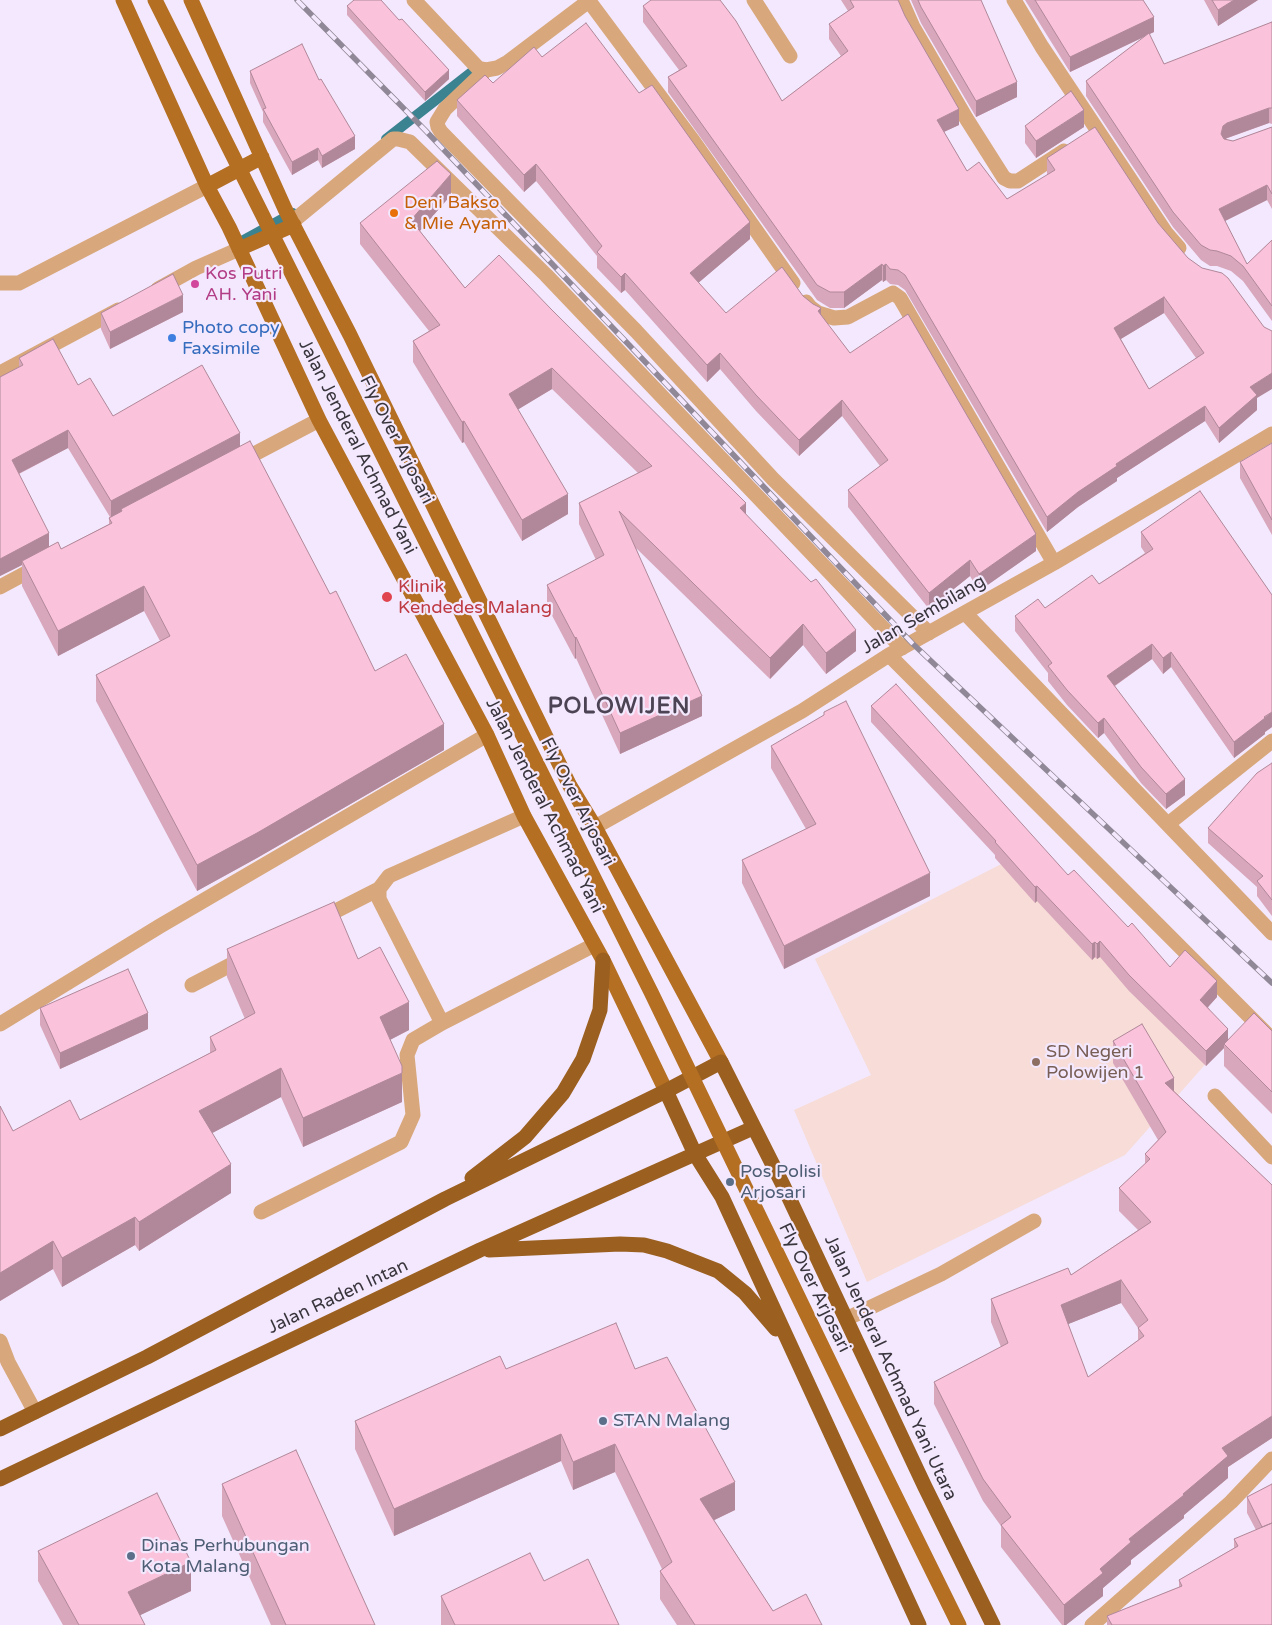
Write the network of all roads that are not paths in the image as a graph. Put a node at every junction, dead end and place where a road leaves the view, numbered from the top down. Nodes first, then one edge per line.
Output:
1 (122, 0) edge
2 (155, 0) edge
3 (191, 0) edge
4 (414, 0) edge
5 (754, 0) edge
6 (900, 0) edge
7 (1014, 0) edge
8 (593, 6) edge
9 (790, 56) dead end
10 (486, 70) junction
11 (1097, 130) junction
12 (262, 156) junction
13 (207, 186) junction
14 (290, 219) junction
15 (238, 247) junction
16 (1189, 260) edge
17 (0, 283) edge
18 (145, 296) edge
19 (128, 305) edge
20 (0, 373) edge
21 (319, 420) junction
22 (1272, 434) edge
23 (224, 470) edge
24 (52, 560) edge
25 (1054, 563) junction
26 (0, 587) edge
27 (965, 613) junction
28 (929, 634) junction
29 (896, 652) junction
30 (487, 735) junction
31 (1272, 740) edge
32 (524, 816) junction
33 (1168, 824) junction
34 (594, 827) junction
35 (379, 889) junction
36 (308, 925) edge
37 (1272, 933) edge
38 (594, 944) junction
39 (254, 953) edge
40 (603, 960) junction
41 (192, 985) dead end
42 (442, 1023) junction
43 (0, 1024) edge
44 (1272, 1039) edge
45 (722, 1062) junction
46 (666, 1091) junction
47 (1215, 1096) dead end
48 (753, 1128) junction
49 (695, 1154) junction
50 (1272, 1157) edge
51 (445, 1199) junction
52 (261, 1212) dead end
53 (1034, 1221) dead end
54 (480, 1250) junction
55 (846, 1319) junction
56 (0, 1341) edge
57 (787, 1342) junction
58 (35, 1412) junction
59 (0, 1429) edge
60 (1272, 1460) edge
61 (0, 1479) edge
62 (919, 1625) edge
63 (959, 1625) edge
64 (993, 1625) edge
65 (1092, 1625) edge

1 - 13 main road, Jalan Jenderal Achmad Yani
2 - 63 main road, Fly Over Arjosari, bridge
3 - 12 main road, Jalan Jenderal Achmad Yani
4 - 10 street
5 - 9 street
6 - 11 street
7 - 11 street
8 - 10 street
8 - 25 street
10 - 28 street
11 - 16 street
12 - 13 main road
12 - 14 main road, Jalan Jenderal Achmad Yani
13 - 15 main road, Jalan Jenderal Achmad Yani
13 - 17 street
14 - 15 main road
14 - 29 street
14 - 34 main road, Jalan Jenderal Achmad Yani
15 - 18 street
15 - 21 main road, Jalan Jenderal Achmad Yani
19 - 20 street
21 - 23 street
21 - 30 main road, Jalan Jenderal Achmad Yani
22 - 25 street, Jalan Sembilang
24 - 26 street
25 - 27 street, Jalan Sembilang
27 - 28 street, Jalan Sembilang
27 - 33 street
28 - 29 street, Jalan Sembilang
29 - 34 street, Jalan Sembilang
29 - 44 street
30 - 32 main road, Jalan Jenderal Achmad Yani
30 - 43 street
31 - 33 street
32 - 35 street
32 - 38 main road, Jalan Jenderal Achmad Yani
33 - 37 street
34 - 45 main road, Jalan Jenderal Achmad Yani
35 - 36 street
35 - 42 street
38 - 40 main road, Jalan Jenderal Achmad Yani
38 - 42 street
39 - 41 street
40 - 46 main road, Jalan Jenderal Achmad Yani
40 - 51 highway
42 - 52 street
45 - 46 highway, Jalan Raden Intan
45 - 48 highway, Jalan Jenderal Achmad Yani Utara
46 - 49 highway
46 - 51 highway, Jalan Raden Intan
47 - 50 street
48 - 49 highway, Jalan Raden Intan
48 - 55 highway, Jalan Jenderal Achmad Yani Utara
49 - 54 highway, Jalan Raden Intan
49 - 57 highway
51 - 58 highway, Jalan Raden Intan
53 - 55 street
54 - 57 highway
54 - 61 highway, Jalan Raden Intan
55 - 64 highway, Jalan Jenderal Achmad Yani Utara
56 - 58 street
57 - 62 highway
58 - 59 highway, Jalan Raden Intan
60 - 65 street

